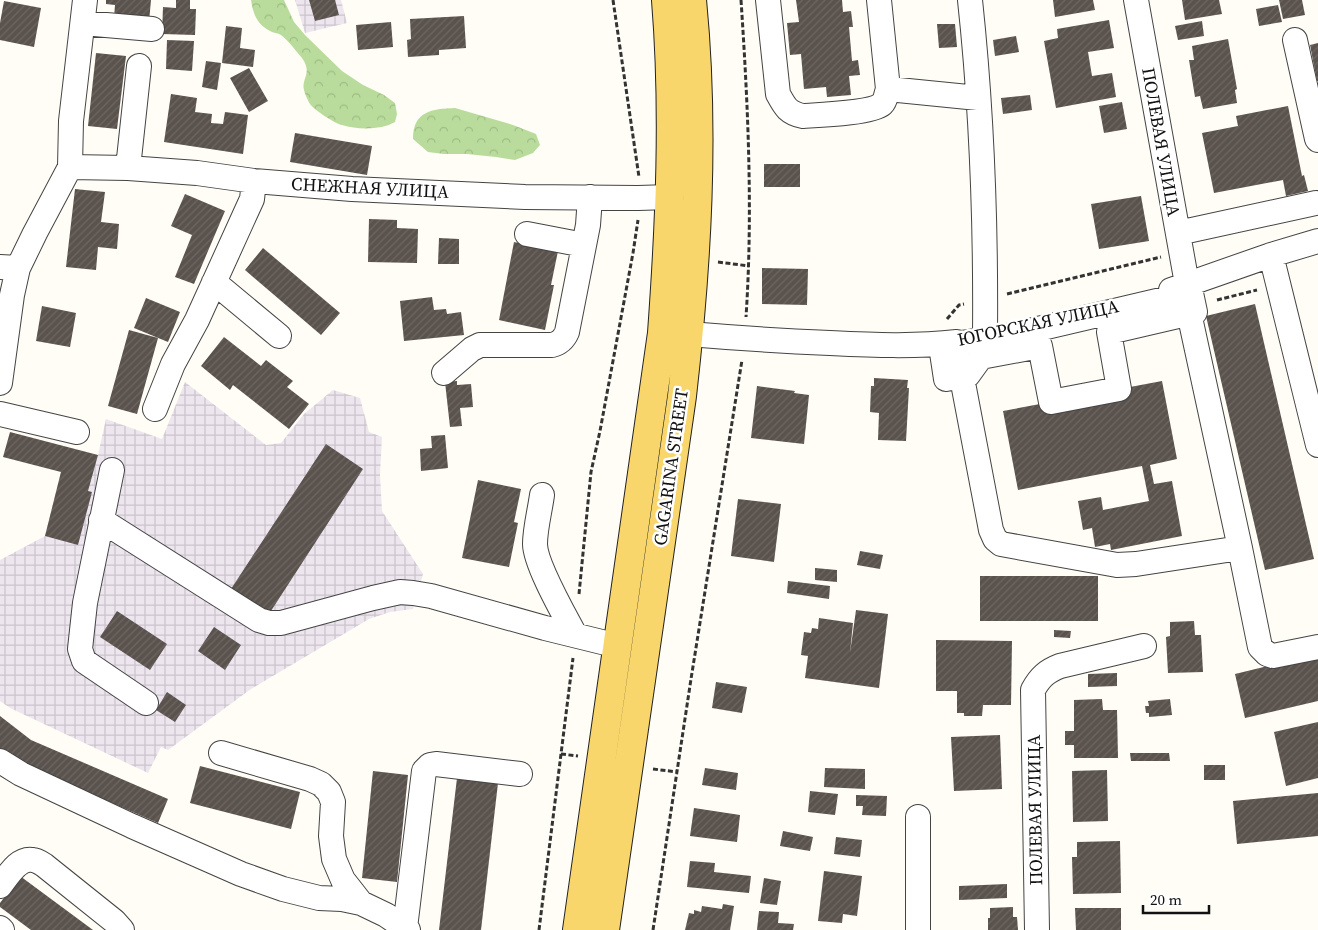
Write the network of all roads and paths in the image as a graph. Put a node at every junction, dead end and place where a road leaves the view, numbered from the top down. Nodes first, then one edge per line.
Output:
1 (613, 0) edge
2 (666, 0) edge
3 (692, 0) edge
4 (741, 0) edge
5 (768, 0) edge
6 (879, 0) edge
7 (970, 0) edge
8 (1136, 0) edge
9 (84, 11) edge
10 (152, 29) dead end
11 (1295, 40) dead end
12 (139, 66) dead end
13 (888, 90) junction
14 (978, 98) junction
15 (1318, 140) edge
16 (70, 167) junction
17 (128, 168) junction
18 (639, 172) dead end
19 (254, 182) junction
20 (590, 197) junction
21 (670, 197) junction
22 (698, 198) junction
23 (1316, 203) dead end
24 (1178, 233) junction
25 (527, 234) dead end
26 (1318, 241) edge
27 (584, 245) junction
28 (633, 253) dead end
29 (1271, 255) junction
30 (9, 268) edge
31 (214, 282) junction
32 (1186, 297) junction
33 (662, 333) junction
34 (689, 334) junction
35 (279, 336) dead end
36 (985, 337) junction
37 (744, 339) junction
38 (957, 355) junction
39 (444, 373) dead end
40 (0, 382) edge
41 (155, 409) dead end
42 (0, 414) edge
43 (1315, 420) edge
44 (77, 432) dead end
45 (1318, 445) edge
46 (112, 470) dead end
47 (542, 495) dead end
48 (101, 520) junction
49 (1240, 548) junction
50 (579, 597) dead end
51 (575, 635) junction
52 (618, 646) junction
53 (1144, 646) dead end
54 (1318, 647) edge
55 (146, 703) dead end
56 (221, 752) dead end
57 (0, 761) edge
58 (520, 774) dead end
59 (918, 817) dead end
60 (0, 886) edge
61 (361, 903) junction
62 (407, 929) edge
63 (122, 930) edge
64 (539, 930) edge
65 (577, 930) edge
66 (604, 930) edge
67 (653, 930) edge
68 (918, 930) edge
69 (1037, 930) edge

1 - 18 path
2 - 21 main road, GAGARINA STREET
3 - 22 main road, GAGARINA STREET
4 - 37 path
5 - 13 street
6 - 13 street
7 - 14 street
8 - 24 street, ПОЛЕВАЯ УЛИЦА
9 - 10 street
9 - 16 street
11 - 15 street
12 - 17 street
13 - 14 street
14 - 36 street
16 - 17 street, СНЕЖНАЯ УЛИЦА
16 - 30 street
17 - 19 street, СНЕЖНАЯ УЛИЦА
19 - 20 street, СНЕЖНАЯ УЛИЦА
19 - 31 street
20 - 21 street, СНЕЖНАЯ УЛИЦА
20 - 27 street
21 - 22 main road
21 - 33 main road, GAGARINA STREET
22 - 34 main road, GAGARINA STREET
23 - 24 street
24 - 32 street, ПОЛЕВАЯ УЛИЦА
25 - 27 street
26 - 29 street, ЮГОРСКАЯ УЛИЦА
27 - 39 street
28 - 50 path
29 - 32 street, ЮГОРСКАЯ УЛИЦА
29 - 43 street
30 - 40 street
31 - 35 street
31 - 41 street
32 - 36 street, ЮГОРСКАЯ УЛИЦА
32 - 38 street
32 - 38 street
32 - 49 street, ПОЛЕВАЯ УЛИЦА
33 - 34 main road
33 - 52 main road, GAGARINA STREET
34 - 37 street, ЮГОРСКАЯ УЛИЦА
34 - 66 main road, GAGARINA STREET
36 - 38 street, ЮГОРСКАЯ УЛИЦА
37 - 38 street, ЮГОРСКАЯ УЛИЦА
37 - 67 path
38 - 49 street
42 - 44 street
43 - 45 street
46 - 48 street
47 - 51 street
48 - 51 street
48 - 55 street
49 - 54 street, ПОЛЕВАЯ УЛИЦА
51 - 52 street
51 - 64 path
52 - 65 main road, GAGARINA STREET
53 - 69 street, ПОЛЕВАЯ УЛИЦА
56 - 61 street
57 - 61 street
58 - 62 street
59 - 68 street
60 - 63 street
61 - 62 street

